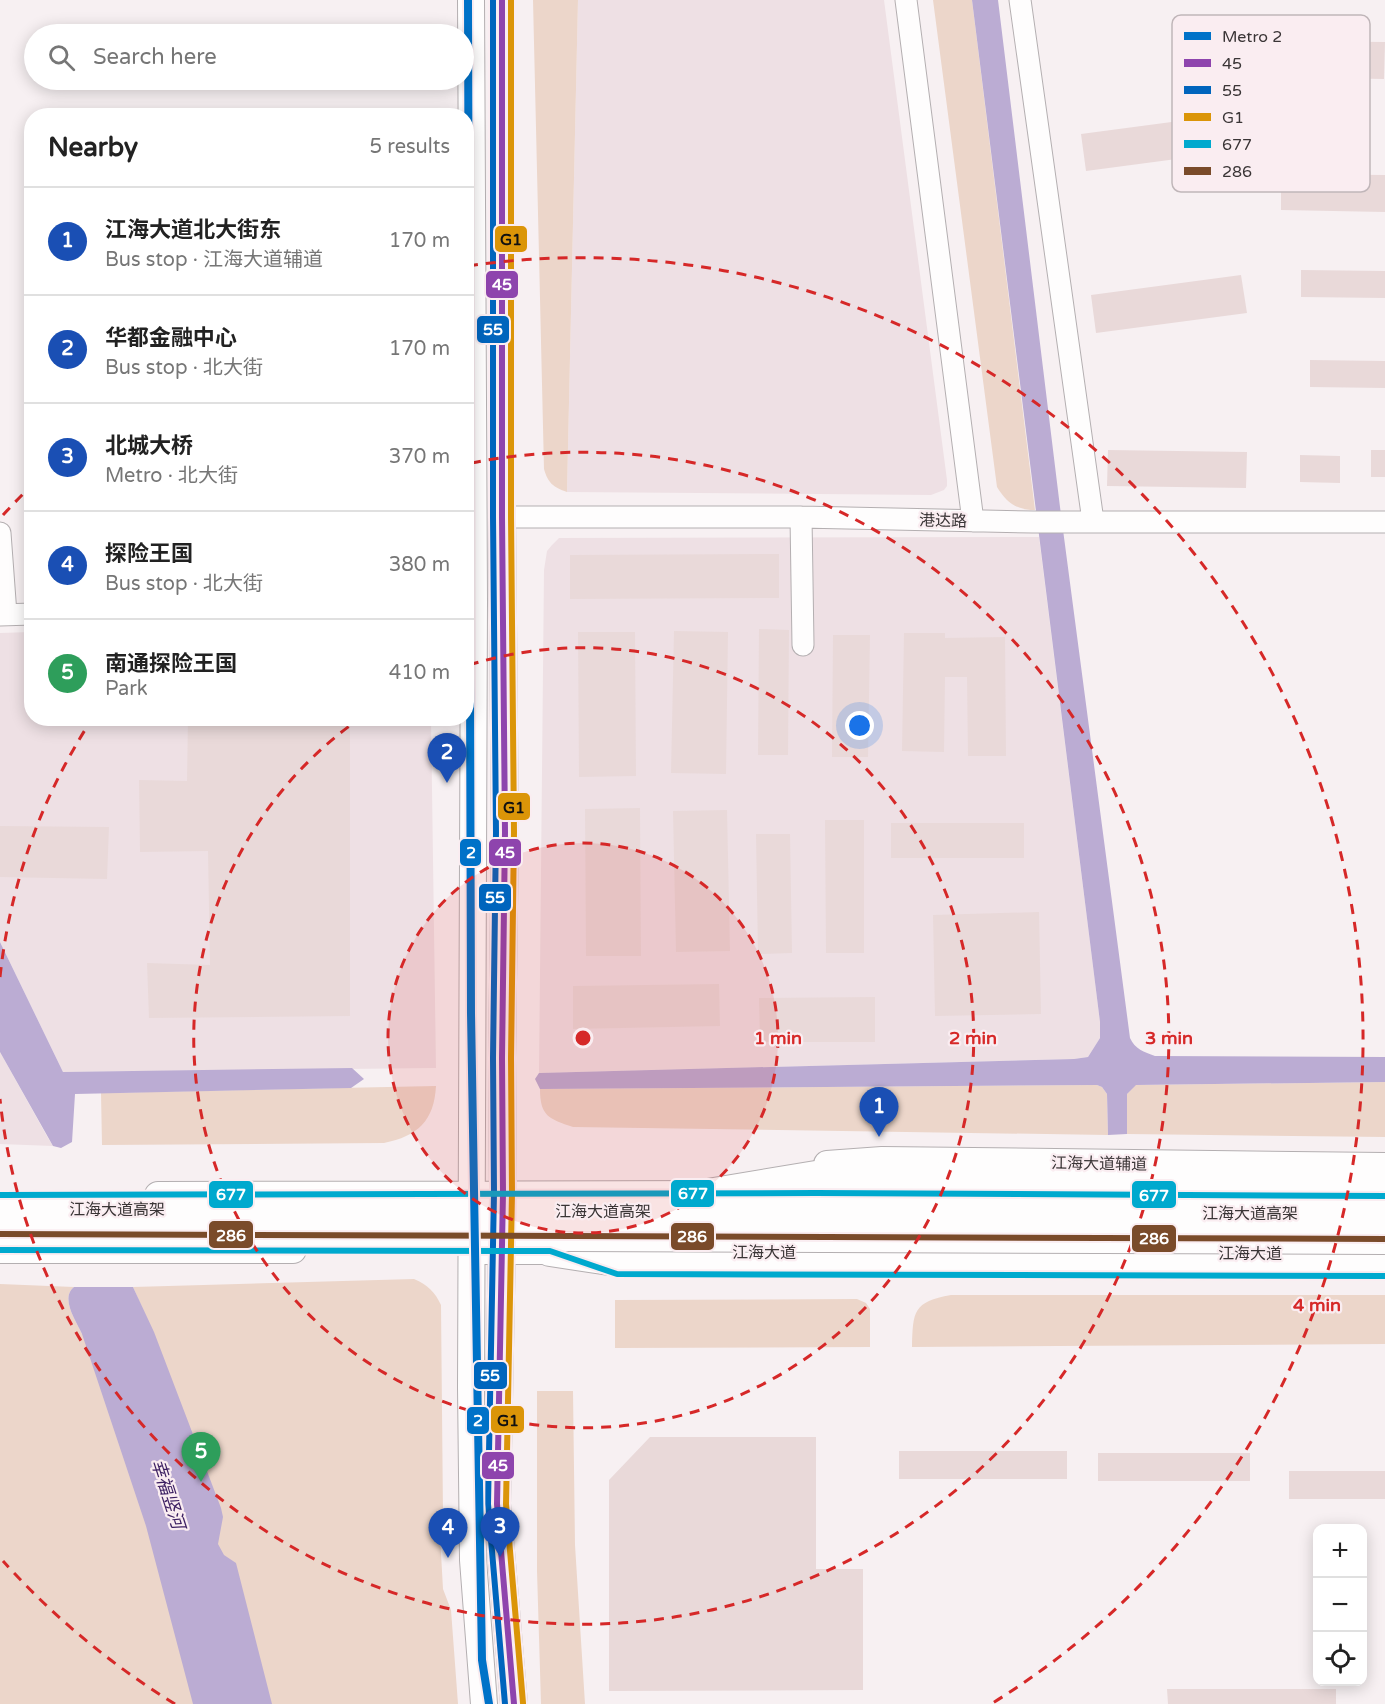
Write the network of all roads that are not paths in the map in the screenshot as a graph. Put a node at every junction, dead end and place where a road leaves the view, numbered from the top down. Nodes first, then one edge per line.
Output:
1 (471, 0) edge
2 (502, 0) edge
3 (906, 0) edge
4 (1020, 0) edge
5 (471, 24) edge
6 (471, 90) edge
7 (471, 108) edge
8 (502, 517) junction
9 (801, 517) junction
10 (973, 521) junction
11 (1093, 521) junction
12 (1385, 522) edge
13 (0, 533) edge
14 (474, 601) edge
15 (502, 601) junction
16 (24, 614) edge
17 (3, 615) edge
18 (803, 645) dead end
19 (470, 726) edge
20 (1385, 1166) edge
21 (815, 1170) junction
22 (1385, 1184) edge
23 (472, 1193) junction
24 (503, 1193) junction
25 (708, 1194) junction
26 (0, 1195) edge
27 (1385, 1196) edge
28 (0, 1209) edge
29 (1385, 1213) edge
30 (0, 1234) edge
31 (1385, 1239) edge
32 (0, 1250) edge
33 (472, 1251) junction
34 (501, 1251) junction
35 (550, 1251) junction
36 (1385, 1253) edge
37 (1385, 1263) edge
38 (1385, 1276) edge
39 (484, 1704) edge
40 (514, 1704) edge

1 - 5 main road
2 - 8 main road
3 - 10 street
4 - 11 street
6 - 7 main road
8 - 9 street, 港达路
8 - 15 main road
9 - 10 street, 港达路
9 - 18 street
10 - 11 street, 港达路
11 - 12 street, 港达路
13 - 17 street
14 - 15 street
15 - 24 main road
16 - 17 street
19 - 23 main road
20 - 21 main road, 江海大道辅道
21 - 22 highway
21 - 25 highway
23 - 24 main road
23 - 26 main road
23 - 33 main road
24 - 25 main road
24 - 34 main road
25 - 27 main road
28 - 29 highway, 江海大道高架, bridge
30 - 31 highway, 江海大道高架, bridge
32 - 33 main road, 江海大道
33 - 34 main road, 江海大道
33 - 39 main road
34 - 35 main road, 江海大道
34 - 40 main road
35 - 36 main road, 江海大道
35 - 37 highway
35 - 38 main road

